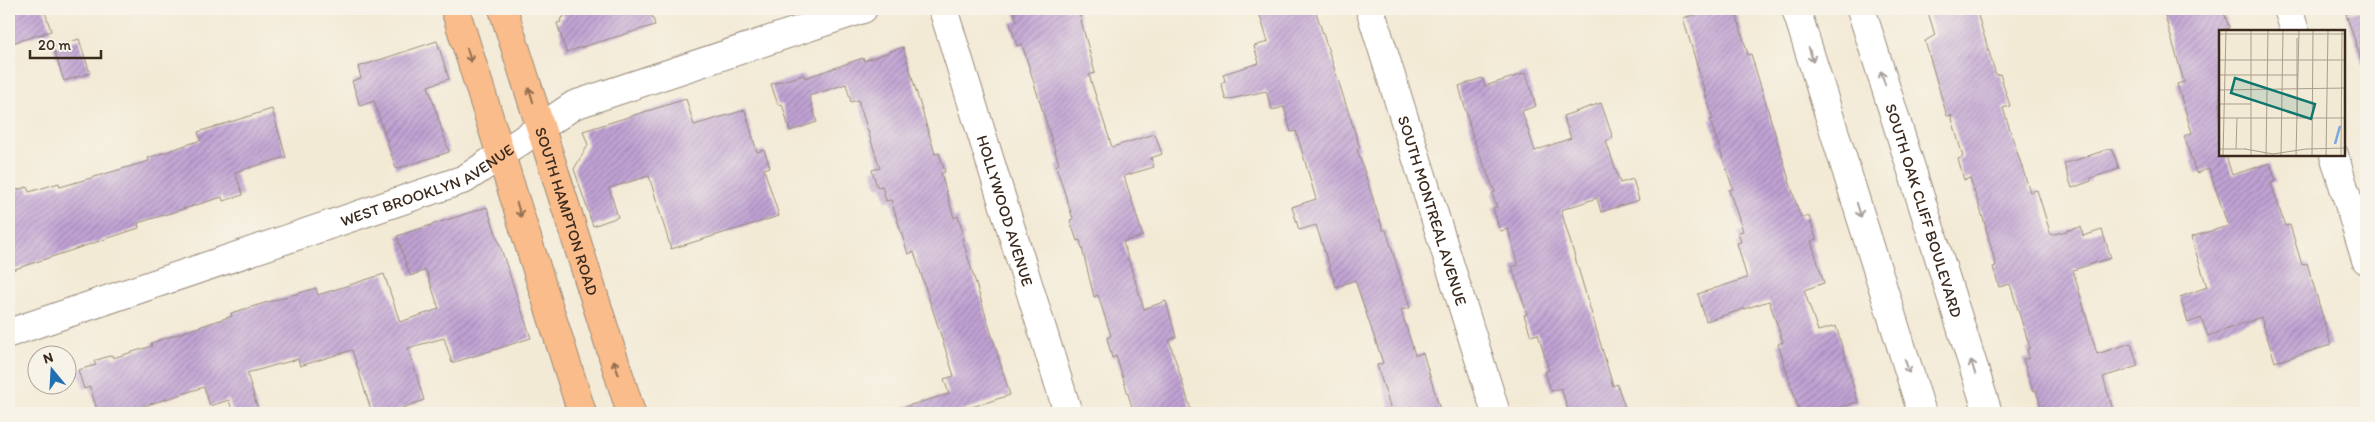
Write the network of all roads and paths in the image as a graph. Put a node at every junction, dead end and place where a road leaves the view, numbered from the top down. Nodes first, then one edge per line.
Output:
1 (455, 9) edge
2 (504, 9) edge
3 (863, 9) edge
4 (943, 9) edge
5 (1370, 9) edge
6 (1796, 9) edge
7 (1861, 9) edge
8 (2288, 9) edge
9 (2295, 30) edge
10 (541, 127) junction
11 (501, 155) junction
12 (2334, 156) edge
13 (2366, 260) edge
14 (9, 333) edge
15 (582, 413) edge
16 (631, 413) edge
17 (1068, 413) edge
18 (1496, 413) edge
19 (1922, 413) edge
20 (1988, 413) edge

1 -> 11 main road
10 -> 2 main road, SOUTH HAMPTON ROAD
3 - 10 street, WEST BROOKLYN AVENUE
4 - 17 street, HOLLYWOOD AVENUE
5 - 18 street, SOUTH MONTREAL AVENUE
6 -> 19 street
20 -> 7 street, SOUTH OAK CLIFF BOULEVARD
8 - 9 street
10 - 11 street, WEST BROOKLYN AVENUE
16 -> 10 main road, SOUTH HAMPTON ROAD
11 - 14 street, WEST BROOKLYN AVENUE
11 -> 15 main road
12 - 13 street

